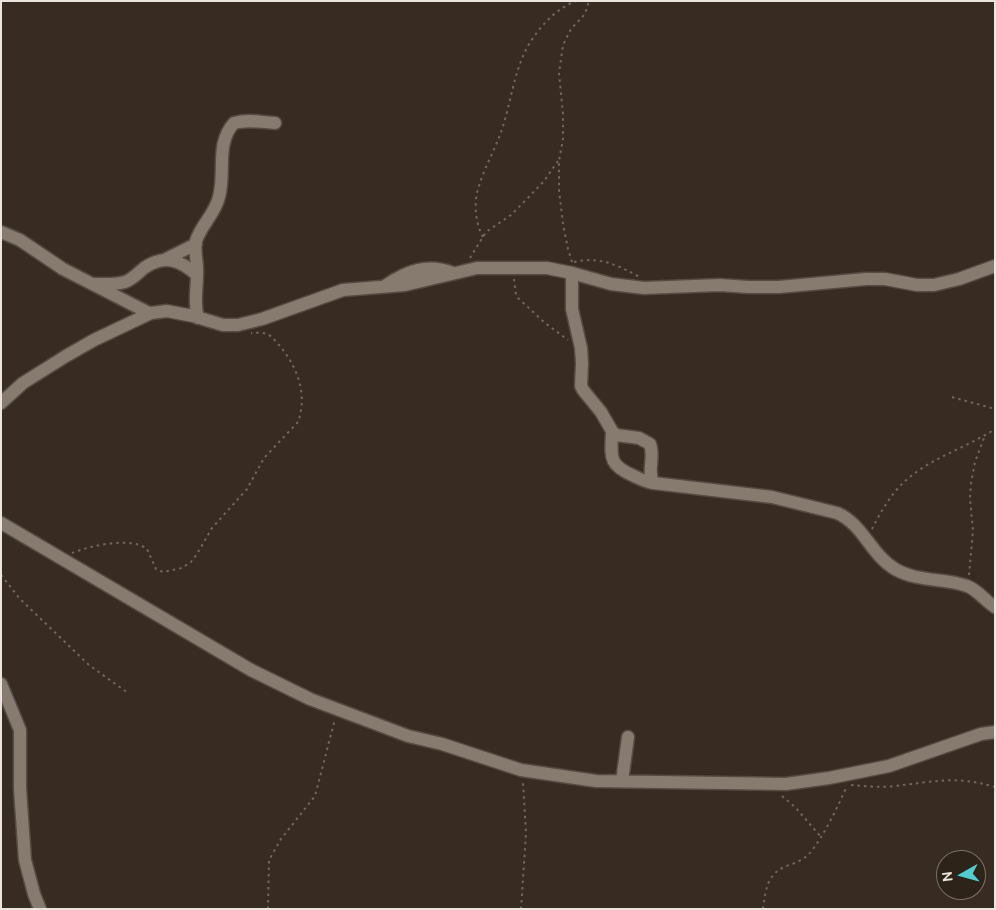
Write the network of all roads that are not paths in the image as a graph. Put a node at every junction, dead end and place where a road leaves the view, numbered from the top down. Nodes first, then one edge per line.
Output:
1 (275, 123) dead end
2 (1, 232) edge
3 (196, 244) junction
4 (162, 261) junction
5 (995, 266) edge
6 (572, 273) junction
7 (197, 275) junction
8 (92, 284) junction
9 (149, 313) junction
10 (198, 318) junction
11 (1, 403) edge
12 (612, 431) junction
13 (653, 483) junction
14 (1, 523) edge
15 (995, 607) edge
16 (1, 684) edge
17 (995, 732) edge
18 (628, 738) dead end
19 (622, 781) junction
20 (40, 909) edge

1 - 3 street
2 - 8 street
3 - 4 street
3 - 7 street
4 - 7 street
4 - 8 street
5 - 6 street
6 - 10 street
6 - 12 street
7 - 10 street
8 - 9 street
9 - 10 street
9 - 11 street
12 - 13 street
12 - 13 street
13 - 15 street
14 - 19 street
16 - 20 street
17 - 19 street
18 - 19 street

